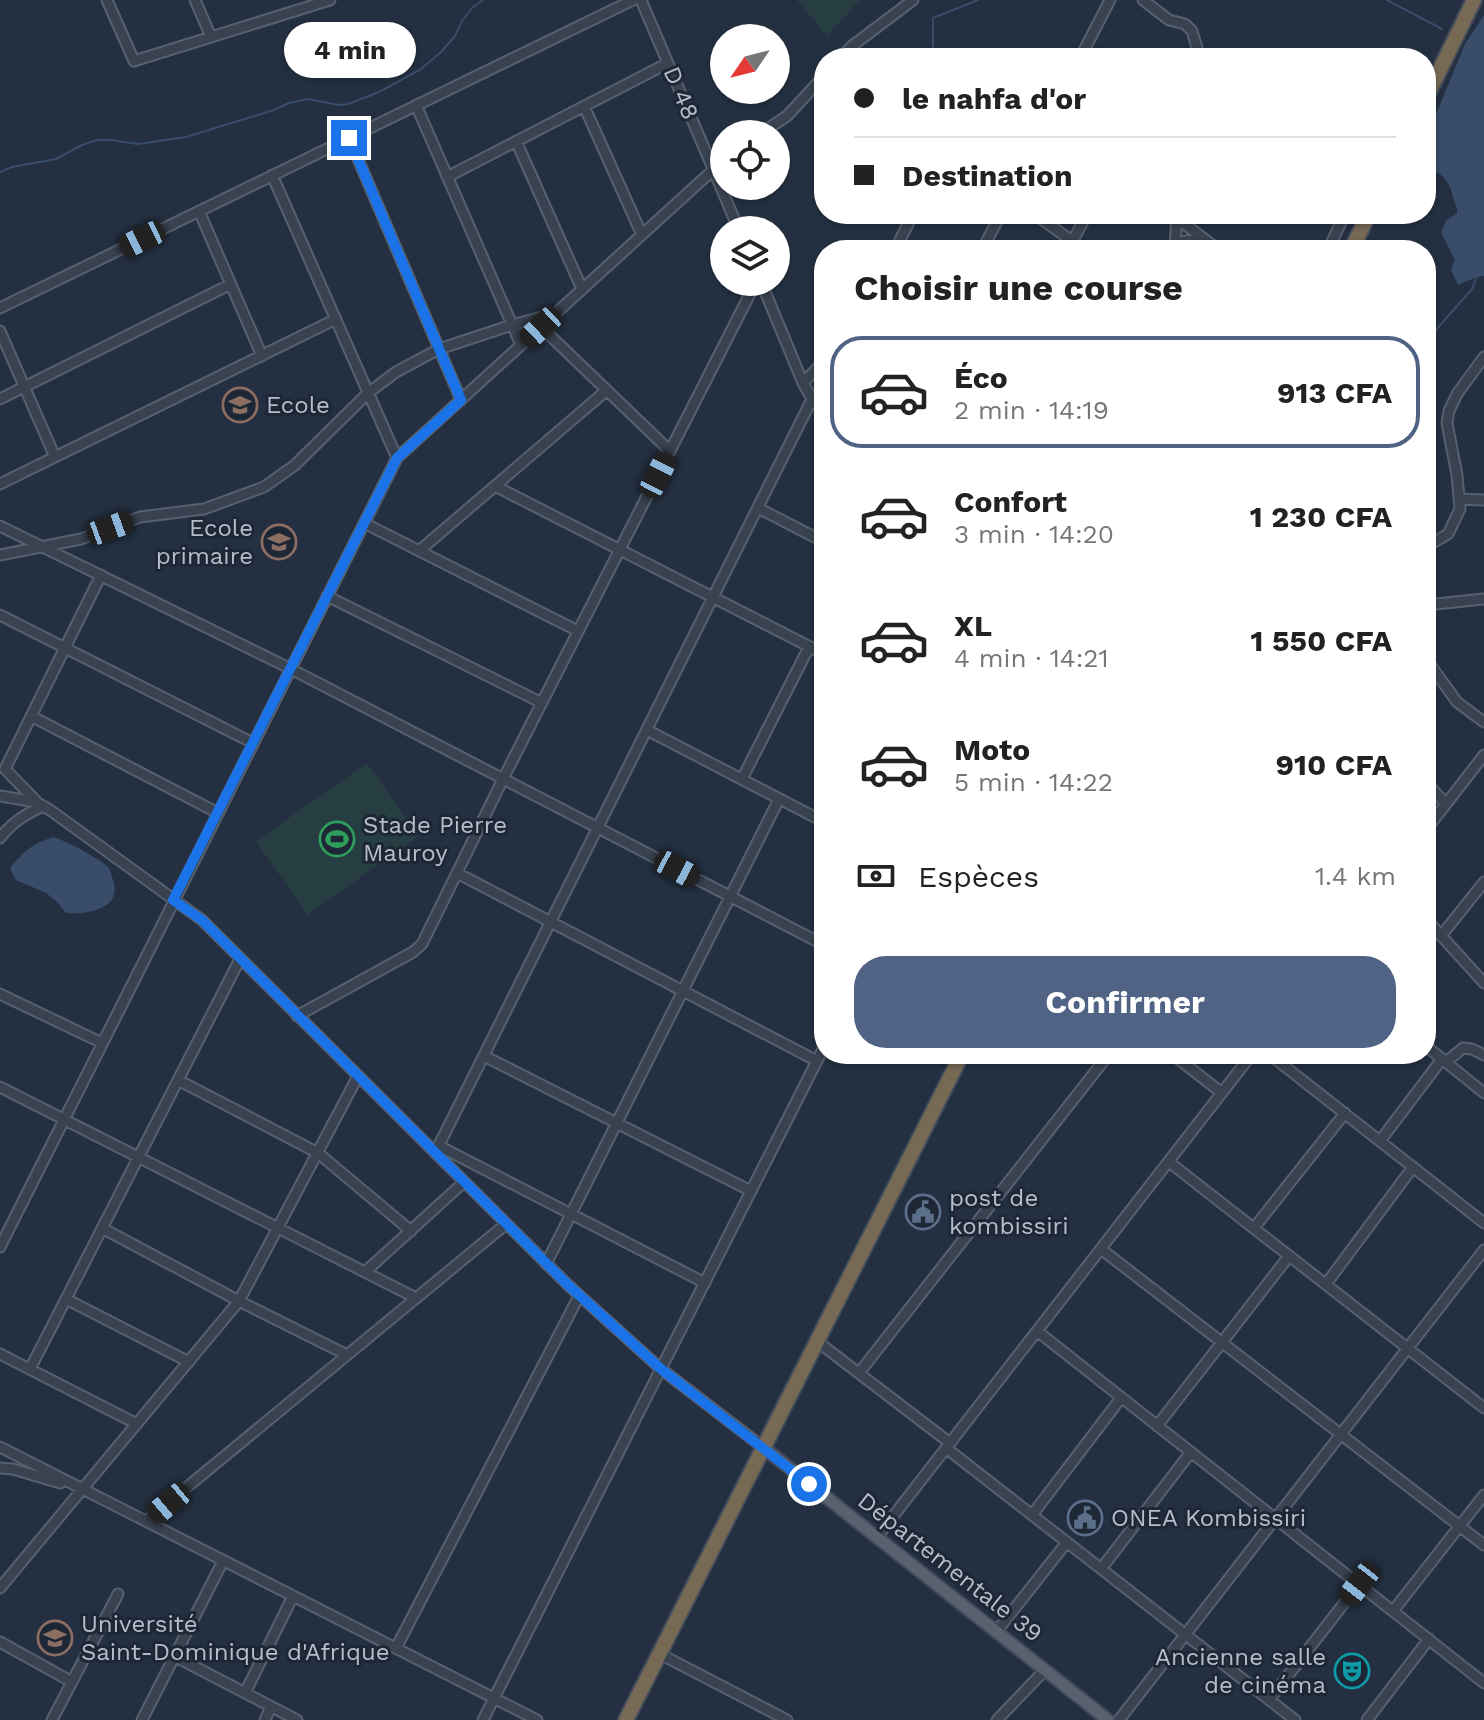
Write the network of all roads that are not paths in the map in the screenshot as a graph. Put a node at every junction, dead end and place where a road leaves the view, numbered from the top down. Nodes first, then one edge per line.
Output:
1 (107, 0) edge
2 (195, 0) edge
3 (290, 0) edge
4 (330, 0) edge
5 (633, 0) edge
6 (641, 0) edge
7 (913, 0) edge
8 (1110, 0) edge
9 (1143, 0) edge
10 (1474, 0) edge
11 (295, 11) junction
12 (211, 37) junction
13 (850, 48) edge
14 (1085, 48) edge
15 (1196, 48) edge
16 (668, 63) junction
17 (1436, 78) edge
18 (814, 87) edge
19 (416, 105) junction
20 (584, 106) junction
21 (781, 120) edge
22 (349, 138) junction
23 (516, 141) junction
24 (710, 163) edge
25 (710, 173) edge
26 (272, 175) junction
27 (447, 177) junction
28 (199, 211) junction
29 (1045, 224) edge
30 (1187, 224) edge
31 (642, 235) junction
32 (1063, 240) edge
33 (1205, 240) edge
34 (231, 284) junction
35 (582, 289) junction
36 (751, 296) edge
37 (764, 296) edge
38 (0, 308) edge
39 (557, 313) junction
40 (336, 319) junction
41 (512, 325) junction
42 (541, 327) junction
43 (0, 331) edge
44 (521, 345) junction
45 (439, 349) junction
46 (262, 356) junction
47 (1484, 357) edge
48 (814, 371) edge
49 (803, 383) junction
50 (25, 387) junction
51 (607, 390) junction
52 (368, 393) junction
53 (0, 399) edge
54 (812, 399) joint
55 (461, 400) junction
56 (670, 451) junction
57 (55, 457) junction
58 (397, 458) junction
59 (0, 484) edge
60 (495, 486) junction
61 (1460, 499) junction
62 (1484, 500) edge
63 (758, 508) junction
64 (364, 523) junction
65 (0, 526) edge
66 (814, 537) edge
67 (1436, 541) edge
68 (41, 546) junction
69 (620, 549) junction
70 (419, 551) junction
71 (0, 555) edge
72 (101, 575) junction
73 (327, 596) junction
74 (713, 597) junction
75 (1484, 599) edge
76 (1436, 604) edge
77 (0, 615) edge
78 (578, 631) junction
79 (809, 647) junction
80 (65, 648) junction
81 (814, 649) edge
82 (291, 669) junction
83 (1436, 673) edge
84 (542, 703) junction
85 (31, 716) junction
86 (1484, 722) edge
87 (647, 730) junction
88 (253, 743) junction
89 (1484, 755) edge
90 (2, 765) edge
91 (503, 779) junction
92 (742, 779) junction
93 (1436, 793) edge
94 (0, 796) edge
95 (779, 799) junction
96 (40, 804) junction
97 (1446, 804) junction
98 (218, 813) junction
99 (814, 817) edge
100 (1436, 817) edge
101 (598, 828) junction
102 (0, 838) edge
103 (457, 873) junction
104 (1484, 882) edge
105 (730, 896) junction
106 (173, 900) junction
107 (551, 922) junction
108 (1436, 930) edge
109 (1441, 936) junction
110 (814, 940) edge
111 (240, 959) junction
112 (1484, 983) edge
113 (682, 991) junction
114 (0, 994) edge
115 (297, 1016) junction
116 (102, 1043) junction
117 (1436, 1054) edge
118 (1484, 1055) edge
119 (484, 1056) junction
120 (814, 1059) edge
121 (1444, 1061) junction
122 (815, 1064) edge
123 (957, 1064) edge
124 (1101, 1064) edge
125 (1185, 1064) edge
126 (1244, 1064) edge
127 (1282, 1064) edge
128 (358, 1076) junction
129 (178, 1080) junction
130 (0, 1087) edge
131 (1222, 1093) junction
132 (1484, 1093) edge
133 (1345, 1113) junction
134 (64, 1119) junction
135 (616, 1123) junction
136 (1380, 1141) junction
137 (437, 1149) junction
138 (318, 1153) junction
139 (139, 1157) junction
140 (1169, 1162) junction
141 (1413, 1167) junction
142 (464, 1182) junction
143 (751, 1191) junction
144 (571, 1214) junction
145 (1484, 1223) edge
146 (506, 1224) junction
147 (102, 1228) junction
148 (278, 1228) junction
149 (1254, 1228) junction
150 (411, 1231) junction
151 (0, 1247) edge
152 (1101, 1249) junction
153 (1484, 1250) edge
154 (1289, 1256) junction
155 (546, 1264) junction
156 (365, 1272) junction
157 (705, 1283) junction
158 (1326, 1284) junction
159 (579, 1296) junction
160 (416, 1298) junction
161 (66, 1299) junction
162 (239, 1301) junction
163 (1037, 1331) junction
164 (818, 1342) junction
165 (1222, 1342) junction
166 (1408, 1349) junction
167 (0, 1354) edge
168 (347, 1355) junction
169 (189, 1362) junction
170 (30, 1369) junction
171 (661, 1369) junction
172 (859, 1373) junction
173 (1121, 1398) junction
174 (1484, 1408) edge
175 (137, 1424) junction
176 (1157, 1426) junction
177 (1341, 1435) junction
178 (948, 1445) junction
179 (0, 1447) edge
180 (764, 1448) junction
181 (1191, 1452) junction
182 (0, 1468) edge
183 (83, 1489) junction
184 (1484, 1495) edge
185 (1032, 1515) junction
186 (1275, 1519) junction
187 (146, 1521) junction
188 (1460, 1527) junction
189 (877, 1537) junction
190 (1067, 1542) junction
191 (1484, 1545) edge
192 (223, 1561) junction
193 (1101, 1569) junction
194 (1359, 1584) junction
195 (0, 1588) edge
196 (118, 1594) dead end
197 (293, 1596) junction
198 (1393, 1611) junction
199 (996, 1632) junction
200 (1185, 1634) junction
201 (1429, 1639) junction
202 (0, 1642) edge
203 (396, 1648) junction
204 (660, 1654) junction
205 (174, 1656) junction
206 (1045, 1670) junction
207 (72, 1682) junction
208 (1484, 1683) edge
209 (245, 1693) junction
210 (494, 1698) junction
211 (1269, 1700) junction
212 (271, 1707) junction
213 (52, 1720) edge
214 (142, 1720) edge
215 (265, 1720) edge
216 (297, 1720) edge
217 (483, 1720) edge
218 (537, 1720) edge
219 (626, 1720) edge
220 (787, 1720) edge
221 (997, 1720) edge
222 (1108, 1720) edge
223 (1119, 1720) edge
224 (1295, 1720) edge
225 (1367, 1720) edge

1 - 12 street
2 - 12 street
3 - 11 street
4 - 11 street
5 - 19 street
6 - 16 street, D 48
7 - 13 street
8 - 14 street
9 - 15 street
10 - 17 highway
11 - 12 street
16 - 20 street
16 - 24 street, D 48
18 - 21 street
19 - 22 street
19 - 27 street
20 - 23 street
20 - 31 street
22 - 26 street
22 - 45 street
23 - 27 street
23 - 35 street
25 - 31 street
26 - 28 street
26 - 40 street
27 - 41 street
28 - 34 street
28 - 38 street
29 - 32 street
30 - 33 street
31 - 35 street
34 - 46 street
34 - 50 street
35 - 39 street
36 - 56 street
37 - 49 street
39 - 41 street
39 - 42 street
40 - 46 street
40 - 52 street
41 - 44 street
41 - 45 street
42 - 44 street
42 - 51 street
43 - 50 street
44 - 55 street
45 - 52 street
45 - 55 street
46 - 57 street
47 - 61 street
48 - 49 street
49 - 54 street
50 - 53 street
50 - 57 street
51 - 56 street
51 - 60 street
52 - 58 street
52 - 68 street
54 - 63 street
55 - 58 street
56 - 69 street
57 - 59 street
58 - 64 street
60 - 69 street
60 - 70 street
61 - 62 street
61 - 67 street
63 - 66 street
63 - 74 street
64 - 70 street
64 - 73 street
65 - 68 street
68 - 71 street
68 - 72 street
69 - 74 street
69 - 78 street
70 - 78 street
72 - 80 street
72 - 82 street
73 - 82 street
73 - 84 street
74 - 79 street
74 - 87 street
75 - 76 street
77 - 80 street
78 - 84 street
79 - 81 street
79 - 92 street
80 - 85 street
80 - 88 street
82 - 88 street
82 - 91 street
83 - 86 street
84 - 91 street
85 - 90 street
85 - 98 street
87 - 92 street
87 - 101 street
88 - 98 street
89 - 97 street
90 - 96 street
91 - 101 street
91 - 103 street
92 - 95 street
93 - 97 street
94 - 96 street
95 - 99 street
95 - 105 street
96 - 102 street
96 - 106 street
97 - 100 street
98 - 106 street
101 - 105 street
101 - 107 street
103 - 107 street
103 - 115 street
104 - 109 street
105 - 110 street
105 - 113 street
106 - 111 street
106 - 116 street
107 - 113 street
107 - 119 street
108 - 109 street
109 - 112 street
111 - 115 street
111 - 129 street
113 - 120 street
113 - 135 street
114 - 116 street
115 - 128 street
116 - 134 street
117 - 121 street
118 - 121 street
119 - 135 street
119 - 137 street
121 - 132 street
121 - 136 street
122 - 143 street
123 - 164 highway
124 - 172 street
125 - 131 street
126 - 131 street
127 - 133 street
128 - 137 street
128 - 138 street
129 - 138 street
129 - 139 street
130 - 134 street
131 - 140 street
133 - 136 street
133 - 149 street
134 - 139 street
134 - 151 street
135 - 143 street
135 - 144 street
136 - 141 street
137 - 142 street
137 - 144 street
138 - 148 street
138 - 150 street
139 - 147 street
139 - 148 street
140 - 149 street
140 - 152 street
141 - 145 street
141 - 158 street
142 - 146 street
142 - 150 street
143 - 157 street
144 - 155 street
144 - 157 street
146 - 155 street
146 - 160 street
147 - 161 street
147 - 162 street
148 - 156 street
148 - 162 street
149 - 154 street
150 - 156 street
152 - 163 street
152 - 165 street
153 - 166 street
154 - 158 street
154 - 165 street
155 - 159 street
156 - 160 street
157 - 171 street
158 - 166 street
159 - 171 street
159 - 203 street
160 - 168 street
161 - 169 street
161 - 170 street
162 - 168 street
162 - 169 street
163 - 173 street
163 - 178 street
164 - 172 street
164 - 180 highway
165 - 176 street
165 - 177 street
166 - 174 street
166 - 177 street
167 - 170 street
168 - 187 street
169 - 175 street
170 - 175 street
171 - 180 street
171 - 210 street
172 - 178 street
173 - 176 street
173 - 185 street
175 - 183 street
176 - 181 street
177 - 186 street
177 - 188 street
178 - 185 street
178 - 189 street
179 - 183 street
180 - 189 main road, Départementale 39
180 - 204 highway
181 - 186 street
181 - 193 street
182 - 183 street
183 - 187 street
183 - 195 street
184 - 188 street
185 - 190 street
186 - 194 street
186 - 200 street
187 - 192 street
188 - 191 street
188 - 198 street
189 - 199 main road, Départementale 39
190 - 193 street
190 - 199 street
192 - 197 street
192 - 205 street
193 - 200 street
194 - 198 street
194 - 211 street
196 - 207 street
197 - 203 street
197 - 209 street
198 - 201 street
199 - 206 main road, Départementale 39
200 - 211 street
200 - 223 street
201 - 208 street
201 - 225 street
202 - 207 street
203 - 210 street
204 - 219 highway
204 - 220 street
205 - 209 street
205 - 214 street
206 - 221 street
206 - 222 main road, Départementale 39
207 - 213 street
209 - 212 street
210 - 217 street
210 - 218 street
211 - 224 street
212 - 215 street
212 - 216 street

